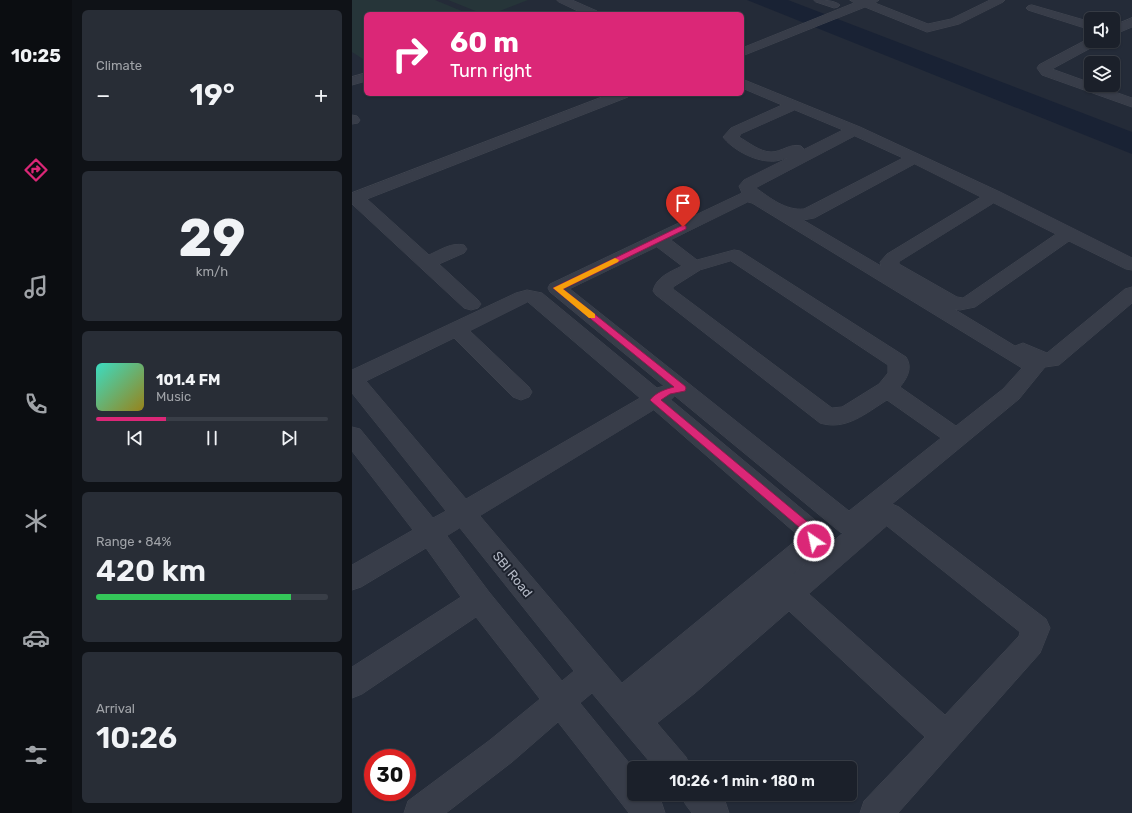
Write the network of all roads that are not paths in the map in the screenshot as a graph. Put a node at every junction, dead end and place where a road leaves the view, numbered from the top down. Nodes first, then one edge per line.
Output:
1 (564, 0) edge
2 (848, 0) edge
3 (999, 0) edge
4 (865, 1) edge
5 (830, 6) edge
6 (1032, 8) dead end
7 (582, 9) junction
8 (572, 12) edge
9 (589, 12) edge
10 (1131, 23) edge
11 (1084, 24) edge
12 (1120, 28) edge
13 (744, 40) edge
14 (1084, 46) edge
15 (744, 51) edge
16 (364, 78) edge
17 (352, 81) edge
18 (744, 84) edge
19 (618, 96) edge
20 (1132, 102) edge
21 (794, 105) junction
22 (779, 112) junction
23 (799, 122) dead end
24 (837, 132) junction
25 (915, 158) junction
26 (899, 166) junction
27 (994, 196) junction
28 (354, 199) edge
29 (1074, 236) junction
30 (658, 240) junction
31 (458, 249) dead end
32 (426, 263) junction
33 (1132, 265) edge
34 (694, 266) junction
35 (1132, 293) edge
36 (470, 304) dead end
37 (456, 329) junction
38 (352, 379) edge
39 (682, 388) junction
40 (887, 389) junction
41 (521, 392) dead end
42 (655, 400) junction
43 (352, 435) edge
44 (957, 438) junction
45 (462, 513) junction
46 (430, 533) junction
47 (352, 579) edge
48 (790, 593) junction
49 (479, 600) junction
50 (594, 673) junction
51 (352, 684) edge
52 (560, 700) junction
53 (628, 712) junction
54 (946, 736) junction
55 (669, 761) edge
56 (703, 801) edge
57 (420, 813) edge
58 (649, 813) edge
59 (713, 813) edge
60 (876, 813) edge

1 - 7 street
2 - 5 street
3 - 4 street
4 - 5 street
5 - 13 street
5 - 15 street
6 - 11 street
7 - 8 street
7 - 9 street
10 - 12 street
14 - 20 street
16 - 17 street
18 - 21 street
19 - 28 street
21 - 22 street
21 - 24 street
22 - 23 street
22 - 24 street
24 - 25 street
24 - 26 street
24 - 26 street
25 - 26 street
25 - 27 street
27 - 29 street
27 - 29 street
28 - 32 street
29 - 33 street
29 - 35 street
30 - 34 street
30 - 39 street
30 - 44 street
31 - 32 street
32 - 36 street
34 - 40 street
34 - 40 street
37 - 38 street
37 - 41 street
37 - 42 street
38 - 45 street, SBI Road
39 - 42 street
39 - 44 street
40 - 44 street
42 - 45 street
42 - 53 street
43 - 46 street
45 - 46 street
45 - 50 street, SBI Road
46 - 47 street
46 - 49 street
48 - 53 street
48 - 54 street
48 - 54 street
49 - 51 street
49 - 52 street
50 - 52 street
50 - 53 street, SBI Road
52 - 57 street
52 - 58 street
53 - 55 street, SBI Road
54 - 60 street
56 - 59 street

